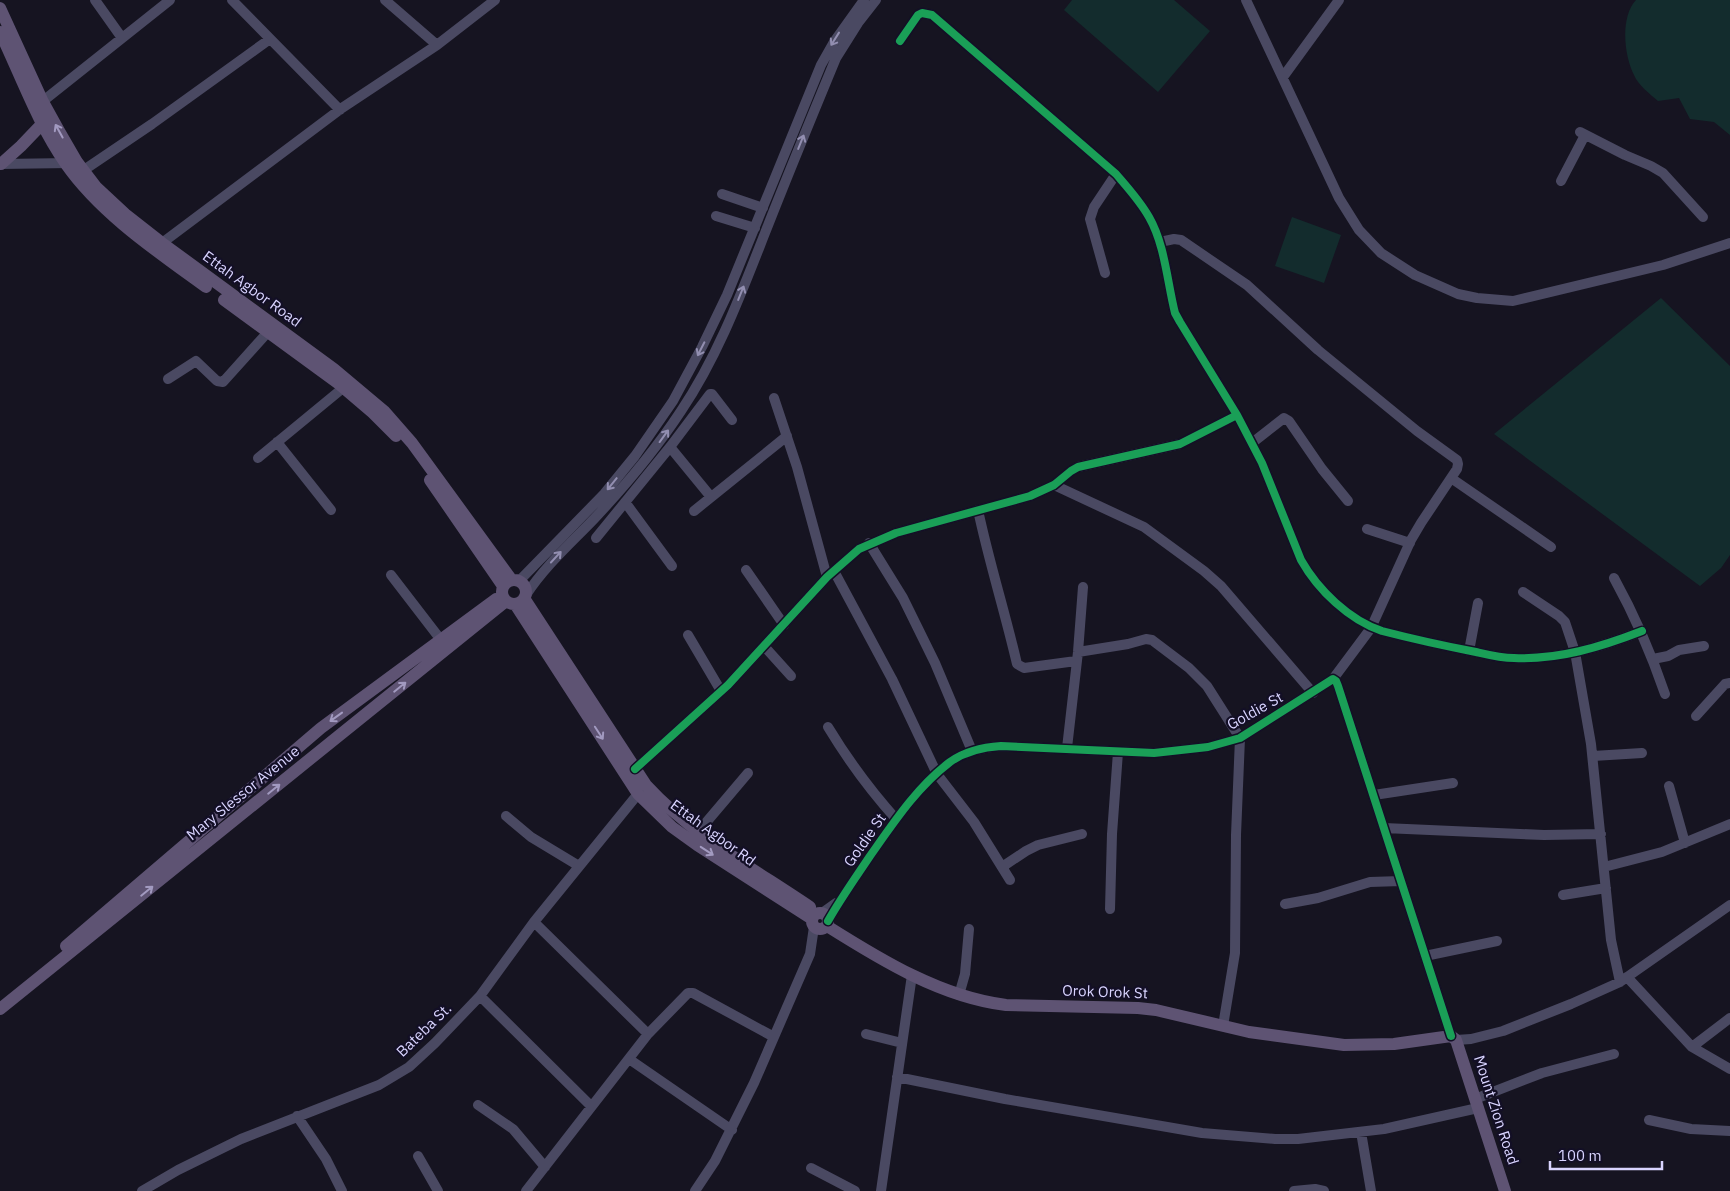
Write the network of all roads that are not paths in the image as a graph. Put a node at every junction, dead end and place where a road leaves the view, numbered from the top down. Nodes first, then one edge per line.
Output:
1 (95, 0) edge
2 (232, 0) edge
3 (385, 0) edge
4 (494, 0) edge
5 (864, 0) edge
6 (876, 0) edge
7 (1246, 0) edge
8 (1339, 0) edge
9 (166, 1) edge
10 (0, 8) edge
11 (0, 32) edge
12 (122, 38) junction
13 (270, 39) junction
14 (900, 41) dead end
15 (437, 45) junction
16 (1283, 77) junction
17 (39, 105) junction
18 (340, 110) junction
19 (42, 123) junction
20 (0, 164) edge
21 (76, 168) junction
22 (1116, 174) junction
23 (1561, 181) dead end
24 (722, 194) dead end
25 (763, 208) junction
26 (716, 216) dead end
27 (1703, 217) dead end
28 (755, 228) junction
29 (1160, 242) junction
30 (162, 243) junction
31 (1730, 243) edge
32 (1105, 273) dead end
33 (268, 332) junction
34 (168, 379) dead end
35 (343, 388) junction
36 (774, 398) dead end
37 (1237, 415) junction
38 (732, 420) dead end
39 (787, 436) junction
40 (277, 442) junction
41 (1252, 443) junction
42 (670, 447) junction
43 (258, 458) dead end
44 (1451, 478) junction
45 (1054, 485) junction
46 (711, 497) junction
47 (1348, 501) dead end
48 (625, 502) junction
49 (330, 510) dead end
50 (978, 510) junction
51 (694, 511) dead end
52 (1367, 530) dead end
53 (596, 538) dead end
54 (869, 543) junction
55 (1410, 543) junction
56 (1551, 547) dead end
57 (672, 566) dead end
58 (746, 570) dead end
59 (830, 574) junction
60 (391, 575) dead end
61 (1614, 578) dead end
62 (1083, 587) dead end
63 (513, 592) junction
64 (1523, 592) dead end
65 (1478, 603) dead end
66 (784, 625) junction
67 (1371, 628) junction
68 (1642, 631) junction
69 (688, 635) dead end
70 (441, 640) junction
71 (764, 646) junction
72 (1704, 646) dead end
73 (1469, 651) junction
74 (1575, 652) junction
75 (1077, 656) junction
76 (1653, 659) junction
77 (791, 676) dead end
78 (1333, 679) junction
79 (1730, 683) edge
80 (721, 691) junction
81 (1313, 693) junction
82 (1665, 694) dead end
83 (1696, 716) dead end
84 (828, 727) dead end
85 (1240, 738) junction
86 (1067, 748) junction
87 (972, 751) junction
88 (1118, 752) junction
89 (1642, 754) dead end
90 (1593, 756) junction
91 (635, 769) junction
92 (748, 773) dead end
93 (937, 774) junction
94 (1453, 783) dead end
95 (1669, 786) dead end
96 (642, 789) junction
97 (1374, 795) junction
98 (506, 816) dead end
99 (896, 819) junction
100 (1730, 824) edge
101 (1384, 828) junction
102 (698, 832) junction
103 (1082, 834) dead end
104 (1601, 834) junction
105 (1685, 843) junction
106 (579, 866) junction
107 (1002, 867) junction
108 (1604, 867) junction
109 (1010, 880) dead end
110 (1401, 881) junction
111 (1606, 888) junction
112 (1563, 895) dead end
113 (1285, 904) dead end
114 (1730, 905) edge
115 (1110, 909) dead end
116 (821, 921) junction
117 (534, 922) junction
118 (970, 929) dead end
119 (1497, 941) dead end
120 (1425, 956) junction
121 (912, 975) junction
122 (1623, 979) junction
123 (959, 995) junction
124 (480, 996) junction
125 (0, 1000) edge
126 (0, 1009) edge
127 (1730, 1018) edge
128 (1223, 1026) junction
129 (648, 1034) junction
130 (866, 1034) dead end
131 (774, 1037) junction
132 (1454, 1038) junction
133 (902, 1043) junction
134 (1692, 1048) junction
135 (1614, 1054) dead end
136 (629, 1059) junction
137 (1730, 1069) edge
138 (897, 1076) junction
139 (1477, 1103) junction
140 (478, 1105) dead end
141 (591, 1106) junction
142 (297, 1116) junction
143 (1649, 1120) dead end
144 (732, 1130) junction
145 (1730, 1131) edge
146 (1361, 1132) junction
147 (418, 1156) dead end
148 (546, 1167) junction
149 (812, 1168) dead end
150 (696, 1190) edge
151 (1368, 1190) edge
152 (142, 1191) edge
153 (342, 1191) edge
154 (438, 1191) edge
155 (526, 1191) edge
156 (855, 1191) edge
157 (881, 1191) edge
158 (1294, 1191) edge
159 (1324, 1191) edge
160 (1505, 1191) edge

1 - 12 street
2 - 13 street
3 - 15 street
4 - 15 street
5 -> 25 street
63 -> 6 street
7 - 16 street
8 - 16 street
9 - 12 street
10 - 17 main road, Ettah Agbor Road
11 - 17 main road, Ettah Agbor Road
12 - 17 street
13 - 18 street
13 - 21 street
14 - 22 street
15 - 18 street
16 - 31 street
17 - 19 main road, Ettah Agbor Road
21 -> 17 main road, Ettah Agbor Road
18 - 30 street
19 - 20 main road
19 - 21 main road, Ettah Agbor Road
20 - 21 street
21 - 30 main road, Ettah Agbor Road
21 - 33 main road, Ettah Agbor Road
22 - 29 street
22 - 32 street
23 - 27 street
24 - 25 street
25 - 28 street
26 - 28 street
28 -> 63 street
29 - 37 street
29 - 44 street
30 - 63 main road, Ettah Agbor Road
33 - 34 street
33 - 35 main road, Ettah Agbor Road
35 - 40 street
35 - 63 main road, Ettah Agbor Road
36 - 39 street
37 - 41 street
37 - 45 street
38 - 42 street
39 - 46 street
39 - 59 street
40 - 43 street
40 - 49 street
41 - 47 street
41 - 67 street
42 - 46 street
42 - 48 street
44 - 55 street, Goldie St
44 - 56 street
45 - 50 street
45 - 81 street
46 - 51 street
48 - 53 street
48 - 57 street
50 - 54 street
50 - 75 street
52 - 55 street
54 - 59 street
54 - 87 street
55 - 67 street, Goldie St
58 - 66 street
59 - 66 street
59 - 93 street
60 - 70 street
61 - 68 street
62 - 75 street
63 - 70 main road, Mary Slessor Avenue
63 - 91 main road, Ettah Agbor Rd
63 -> 96 main road, Ettah Agbor Rd
126 -> 63 main road, Mary Slessor Avenue
64 - 74 street
65 - 73 street
66 - 71 street
67 - 73 street
67 - 78 street, Goldie St
68 - 74 street
68 - 76 street
69 - 80 street
70 -> 125 main road, Mary Slessor Avenue
71 - 77 street
71 - 80 street
72 - 76 street
73 - 74 street
74 - 90 street
75 - 85 street
75 - 86 street
76 - 82 street
78 - 81 street, Goldie St
78 - 97 street
79 - 83 street
80 - 91 street
81 - 85 street, Goldie St
84 - 99 street
85 - 88 street, Goldie St
85 - 128 street
86 - 87 street, Goldie St
86 - 88 street, Goldie St
87 - 93 street, Goldie St
88 - 115 street
89 - 90 street
90 - 104 street
91 - 96 main road, Ettah Agbor Rd
92 - 102 street
93 - 99 street, Goldie St
93 - 107 street
94 - 97 street
95 - 105 street
96 - 102 main road, Ettah Agbor Rd
96 - 106 street, Bateba St.
96 -> 116 main road, Ettah Agbor Rd
97 - 101 street
98 - 106 street
99 - 116 street, Goldie St
100 - 105 street
101 - 104 street
101 - 110 street
102 - 116 main road, Ettah Agbor Rd
103 - 107 street
104 - 108 street
105 - 108 street
106 - 117 street, Bateba St.
107 - 109 street
108 - 111 street
110 - 113 street
110 - 120 street
111 - 112 street
111 - 122 street
114 - 122 street
116 - 121 main road, Orok Orok St
116 - 131 street, Goldie St
117 - 124 street, Bateba St.
117 - 129 street
118 - 123 street
119 - 120 street
120 - 132 street
121 - 123 main road, Orok Orok St
121 - 133 street
122 - 132 street
122 - 134 street
123 - 128 main road, Orok Orok St
124 - 141 street
124 - 142 street, Bateba St.
127 - 134 street
128 - 132 main road, Orok Orok St
129 - 131 street
129 - 136 street
130 - 133 street
131 - 144 street, Goldie St
132 - 139 main road, Mount Zion Road
133 - 138 street
134 - 137 street
135 - 139 street
136 - 141 street
136 - 144 street
138 - 146 street
138 - 157 street
139 - 146 street
139 - 160 main road, Mount Zion Road
140 - 148 street
141 - 148 street
142 - 152 street, Bateba St.
142 - 153 street
143 - 145 street
144 - 150 street, Goldie St
146 - 151 street
147 - 154 street
148 - 155 street
149 - 156 street
158 - 159 street

